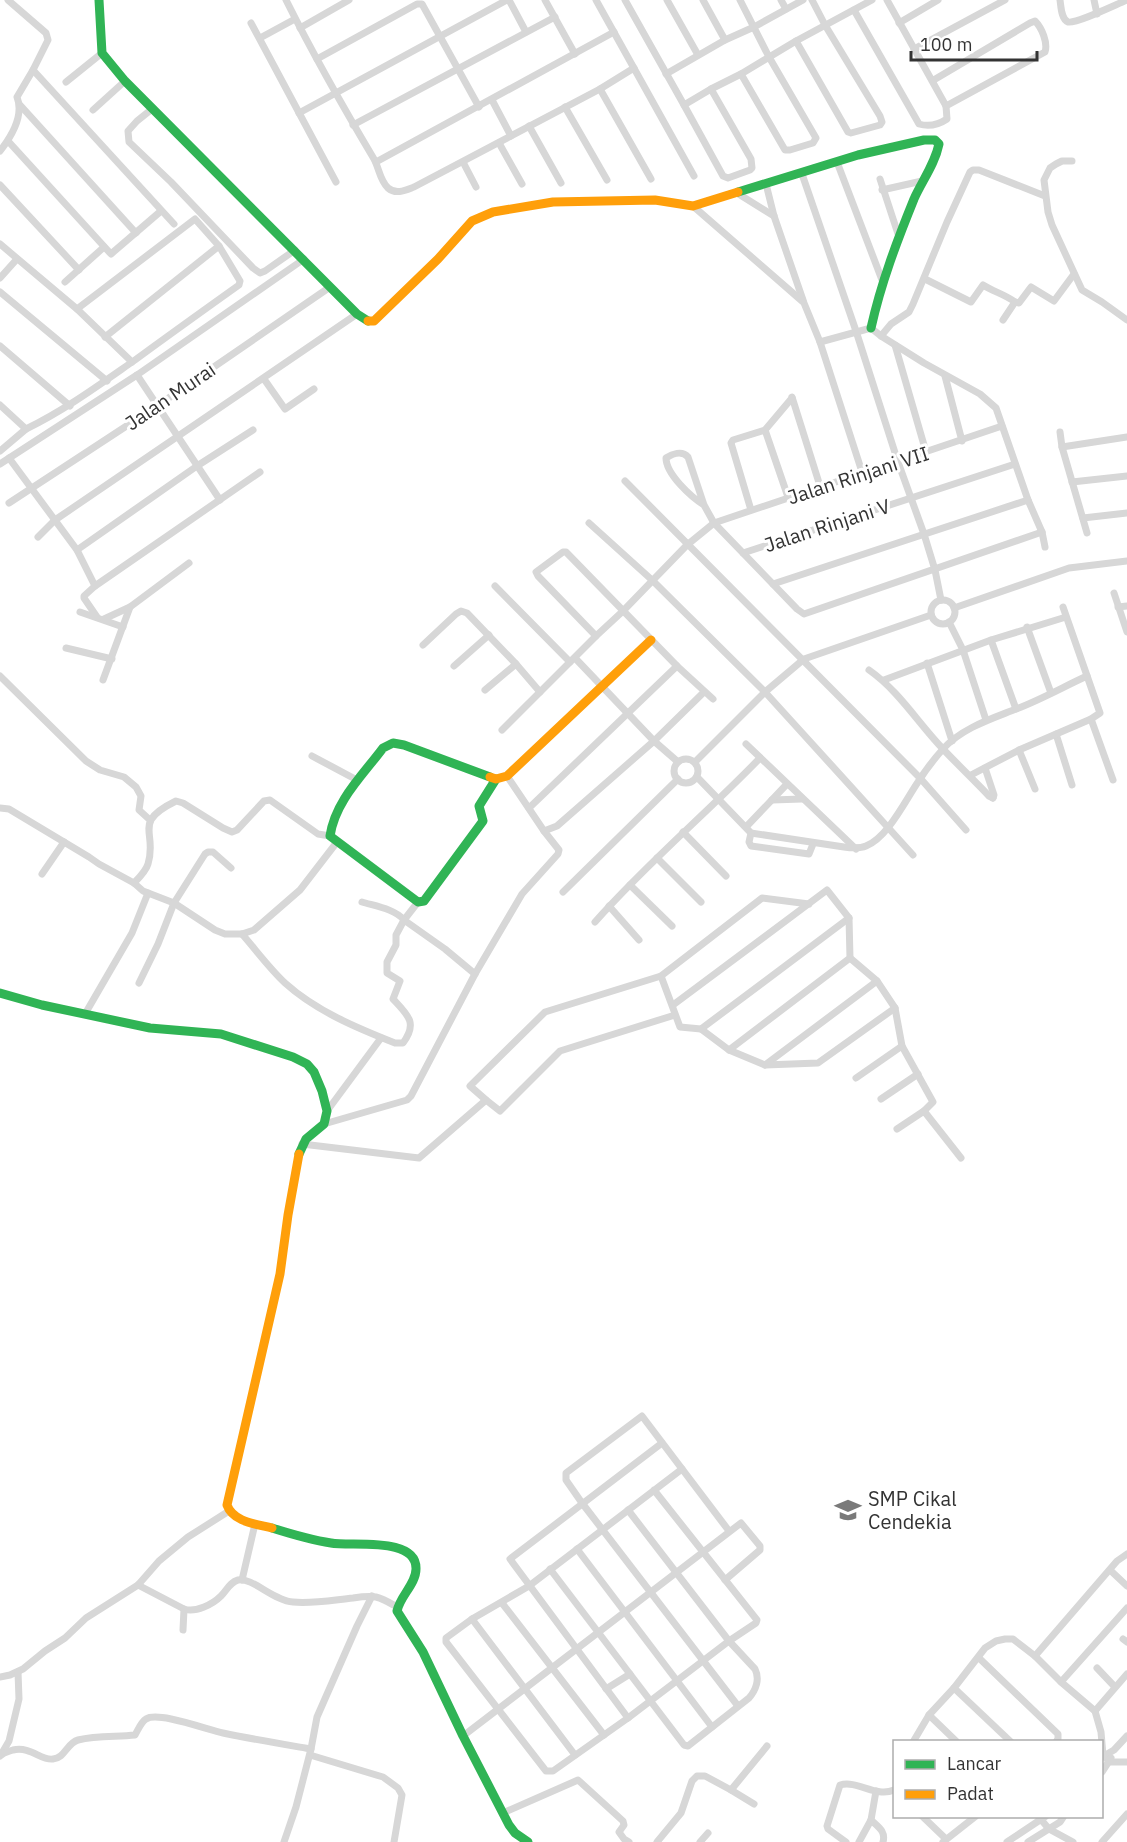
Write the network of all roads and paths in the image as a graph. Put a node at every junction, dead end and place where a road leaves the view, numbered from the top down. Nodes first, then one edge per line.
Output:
1 (8, 0) edge
2 (99, 0) edge
3 (286, 0) edge
4 (349, 0) edge
5 (508, 0) edge
6 (545, 0) edge
7 (596, 0) edge
8 (625, 0) edge
9 (668, 0) edge
10 (703, 0) edge
11 (740, 0) edge
12 (781, 0) edge
13 (803, 0) edge
14 (812, 0) edge
15 (872, 0) edge
16 (887, 0) edge
17 (938, 0) edge
18 (1005, 0) edge
19 (1060, 0) edge
20 (1094, 0) edge
21 (1127, 0) edge
22 (786, 9) junction
23 (854, 10) junction
24 (1097, 14) junction
25 (555, 17) junction
26 (296, 19) junction
27 (899, 22) junction
28 (251, 23) dead end
29 (825, 25) junction
30 (754, 27) junction
31 (300, 28) junction
32 (526, 32) junction
33 (614, 32) junction
34 (440, 36) junction
35 (260, 38) junction
36 (725, 40) junction
37 (796, 40) junction
38 (914, 50) junction
39 (102, 53) junction
40 (576, 54) junction
41 (698, 56) junction
42 (769, 57) junction
43 (317, 59) junction
44 (633, 68) junction
45 (33, 70) junction
46 (459, 70) junction
47 (666, 74) junction
48 (741, 74) junction
49 (125, 81) junction
50 (932, 81) junction
51 (66, 82) dead end
52 (600, 88) junction
53 (711, 89) junction
54 (336, 93) junction
55 (492, 100) junction
56 (20, 105) junction
57 (684, 105) junction
58 (946, 106) junction
59 (479, 107) junction
60 (566, 107) junction
61 (153, 109) junction
62 (93, 110) dead end
63 (299, 113) junction
64 (353, 125) junction
65 (529, 126) junction
66 (511, 136) junction
67 (8, 141) junction
68 (499, 143) junction
69 (0, 151) edge
70 (1072, 160) dead end
71 (376, 162) junction
72 (463, 162) junction
73 (837, 162) junction
74 (802, 174) junction
75 (694, 176) dead end
76 (651, 179) dead end
77 (880, 179) dead end
78 (607, 180) dead end
79 (922, 181) junction
80 (336, 182) dead end
81 (561, 183) dead end
82 (522, 184) dead end
83 (766, 184) junction
84 (0, 185) edge
85 (476, 187) dead end
86 (882, 190) junction
87 (737, 193) junction
88 (1045, 196) junction
89 (693, 206) junction
90 (161, 212) junction
91 (774, 216) junction
92 (174, 224) dead end
93 (136, 233) junction
94 (899, 237) junction
95 (0, 244) edge
96 (219, 246) junction
97 (104, 247) junction
98 (295, 250) junction
99 (16, 259) junction
100 (304, 259) junction
101 (79, 270) junction
102 (1074, 274) junction
103 (0, 278) edge
104 (925, 279) junction
105 (882, 280) junction
106 (65, 282) dead end
107 (330, 287) junction
108 (0, 292) edge
109 (1015, 302) junction
110 (804, 303) junction
111 (77, 309) junction
112 (357, 314) junction
113 (1003, 320) dead end
114 (1127, 320) edge
115 (871, 328) junction
116 (856, 331) junction
117 (881, 336) junction
118 (105, 337) junction
119 (820, 342) junction
120 (895, 345) junction
121 (0, 346) edge
122 (132, 362) junction
123 (137, 375) junction
124 (945, 376) junction
125 (264, 379) junction
126 (107, 381) junction
127 (314, 389) dead end
128 (0, 405) edge
129 (70, 406) junction
130 (157, 406) junction
131 (1002, 426) junction
132 (26, 429) junction
133 (253, 430) dead end
134 (765, 430) junction
135 (1060, 432) dead end
136 (1127, 437) edge
137 (177, 438) junction
138 (962, 441) junction
139 (1062, 447) junction
140 (0, 451) edge
141 (926, 452) junction
142 (9, 458) junction
143 (898, 462) junction
144 (0, 464) edge
145 (1015, 464) junction
146 (197, 466) junction
147 (260, 472) dead end
148 (862, 472) junction
149 (1127, 476) edge
150 (625, 481) dead end
151 (1072, 482) junction
152 (820, 486) junction
153 (30, 488) junction
154 (788, 497) junction
155 (911, 498) junction
156 (220, 500) junction
157 (1028, 500) junction
158 (9, 503) dead end
159 (704, 505) junction
160 (752, 510) junction
161 (1127, 513) edge
162 (1083, 518) junction
163 (56, 520) junction
164 (714, 523) junction
165 (589, 524) dead end
166 (1042, 532) junction
167 (1087, 533) dead end
168 (924, 534) junction
169 (38, 537) dead end
170 (687, 544) junction
171 (1045, 548) dead end
172 (77, 550) junction
173 (743, 553) junction
174 (1127, 561) edge
175 (189, 563) dead end
176 (935, 570) junction
177 (652, 580) junction
178 (773, 584) junction
179 (95, 586) junction
180 (495, 586) dead end
181 (1114, 594) dead end
182 (941, 600) junction
183 (1127, 606) edge
184 (1063, 607) dead end
185 (1118, 607) junction
186 (130, 608) junction
187 (954, 608) junction
188 (623, 611) junction
189 (80, 612) dead end
190 (931, 615) junction
191 (1066, 616) junction
192 (100, 618) junction
193 (949, 622) junction
194 (123, 627) junction
195 (1028, 627) junction
196 (1127, 632) edge
197 (489, 635) junction
198 (596, 636) junction
199 (651, 640) junction
200 (992, 640) junction
201 (423, 645) dead end
202 (66, 648) dead end
203 (963, 650) junction
204 (112, 659) junction
205 (804, 659) junction
206 (572, 660) junction
207 (927, 663) junction
208 (516, 664) junction
209 (454, 666) dead end
210 (676, 666) junction
211 (869, 670) dead end
212 (0, 676) edge
213 (1087, 676) junction
214 (103, 680) dead end
215 (884, 680) junction
216 (602, 686) junction
217 (485, 690) dead end
218 (540, 692) junction
219 (704, 692) junction
220 (765, 692) junction
221 (1051, 693) junction
222 (713, 699) dead end
223 (1016, 709) junction
224 (627, 713) junction
225 (1091, 719) junction
226 (986, 720) junction
227 (502, 730) dead end
228 (1056, 734) junction
229 (654, 741) junction
230 (952, 741) junction
231 (746, 744) dead end
232 (943, 749) junction
233 (1019, 750) junction
234 (312, 756) dead end
235 (760, 758) junction
236 (678, 762) junction
237 (695, 762) junction
238 (986, 768) junction
239 (971, 775) junction
240 (507, 776) junction
241 (697, 777) junction
242 (920, 778) junction
243 (496, 779) junction
244 (678, 779) junction
245 (357, 780) junction
246 (1113, 780) dead end
247 (787, 784) junction
248 (1072, 785) dead end
249 (1035, 789) dead end
250 (802, 799) junction
251 (772, 800) junction
252 (719, 801) junction
253 (0, 808) edge
254 (529, 808) junction
255 (150, 820) junction
256 (887, 828) junction
257 (749, 830) junction
258 (966, 830) dead end
259 (544, 831) junction
260 (682, 832) junction
261 (333, 839) junction
262 (64, 842) junction
263 (813, 844) junction
264 (856, 849) junction
265 (913, 855) dead end
266 (657, 858) junction
267 (231, 868) dead end
268 (42, 874) dead end
269 (726, 876) dead end
270 (134, 883) junction
271 (630, 885) junction
272 (563, 892) dead end
273 (148, 893) junction
274 (362, 902) dead end
275 (418, 902) junction
276 (701, 902) dead end
277 (174, 903) junction
278 (809, 904) junction
279 (609, 906) junction
280 (849, 918) junction
281 (404, 921) junction
282 (595, 922) dead end
283 (672, 926) dead end
284 (633, 932) junction
285 (242, 934) junction
286 (627, 938) dead end
287 (639, 940) dead end
288 (850, 958) junction
289 (475, 974) junction
290 (661, 976) junction
291 (877, 981) junction
292 (139, 983) dead end
293 (0, 993) edge
294 (673, 1005) junction
295 (895, 1008) junction
296 (85, 1014) junction
297 (675, 1015) junction
298 (701, 1029) junction
299 (381, 1038) junction
300 (902, 1046) junction
301 (729, 1050) junction
302 (765, 1065) junction
303 (918, 1074) junction
304 (856, 1078) dead end
305 (881, 1099) dead end
306 (486, 1100) junction
307 (327, 1111) junction
308 (924, 1111) junction
309 (324, 1124) junction
310 (897, 1129) dead end
311 (302, 1144) junction
312 (961, 1158) dead end
313 (662, 1443) junction
314 (682, 1469) junction
315 (654, 1490) junction
316 (582, 1503) junction
317 (628, 1510) junction
318 (229, 1511) junction
319 (255, 1524) junction
320 (603, 1529) junction
321 (729, 1531) junction
322 (577, 1549) junction
323 (702, 1552) junction
324 (1127, 1554) edge
325 (550, 1569) junction
326 (1110, 1570) junction
327 (676, 1572) junction
328 (242, 1580) junction
329 (724, 1580) junction
330 (138, 1585) junction
331 (529, 1586) junction
332 (1127, 1586) edge
333 (650, 1592) junction
334 (372, 1596) junction
335 (501, 1603) junction
336 (397, 1607) junction
337 (1127, 1608) edge
338 (184, 1609) junction
339 (624, 1611) junction
340 (472, 1620) junction
341 (183, 1630) dead end
342 (598, 1632) junction
343 (729, 1641) junction
344 (576, 1648) junction
345 (1035, 1656) junction
346 (979, 1658) junction
347 (703, 1660) junction
348 (551, 1668) junction
349 (1097, 1668) dead end
350 (18, 1672) junction
351 (630, 1674) junction
352 (1127, 1674) edge
353 (0, 1677) edge
354 (677, 1681) junction
355 (1061, 1682) junction
356 (1115, 1687) junction
357 (954, 1688) junction
358 (524, 1689) junction
359 (606, 1689) junction
360 (651, 1701) junction
361 (738, 1706) junction
362 (497, 1709) junction
363 (1095, 1711) junction
364 (929, 1715) junction
365 (628, 1718) junction
366 (711, 1726) junction
367 (604, 1735) junction
368 (463, 1736) junction
369 (1127, 1736) edge
370 (914, 1740) edge
371 (955, 1740) edge
372 (1009, 1740) edge
373 (1057, 1740) edge
374 (1101, 1740) edge
375 (767, 1746) dead end
376 (1114, 1750) junction
377 (310, 1752) junction
378 (1, 1754) edge
379 (575, 1755) junction
380 (1103, 1756) edge
381 (1103, 1757) edge
382 (1110, 1762) junction
383 (1127, 1762) edge
384 (1103, 1770) edge
385 (731, 1790) junction
386 (876, 1791) junction
387 (893, 1791) edge
388 (754, 1804) dead end
389 (503, 1813) junction
390 (1127, 1814) edge
391 (924, 1818) edge
392 (973, 1818) edge
393 (1042, 1818) edge
394 (1062, 1818) edge
395 (871, 1820) junction
396 (1049, 1829) junction
397 (708, 1833) dead end
398 (513, 1838) edge
399 (944, 1840) edge
400 (284, 1842) edge
401 (394, 1842) edge
402 (528, 1842) edge
403 (629, 1842) edge
404 (657, 1842) edge
405 (700, 1842) edge
406 (846, 1842) edge
407 (859, 1842) edge
408 (883, 1842) edge
409 (1007, 1842) edge
410 (1028, 1842) edge
411 (1073, 1842) edge
412 (1102, 1842) edge

1 - 45 street
2 - 39 street
3 - 26 street
4 - 31 street
5 - 32 street
5 - 34 street
6 - 25 street
7 - 33 street
8 - 47 street
9 - 41 street
10 - 36 street
11 - 30 street
12 - 22 street
13 - 22 street
14 - 29 street
15 - 23 street
16 - 27 street
17 - 27 street
18 - 38 street
19 - 24 street
20 - 24 street
21 - 24 street
22 - 30 street
23 - 29 street
23 - 58 street
25 - 32 street
25 - 40 street
26 - 31 street
26 - 35 street
27 - 38 street
28 - 35 street
29 - 37 street
29 - 37 street
30 - 36 street
30 - 42 street
31 - 43 street
32 - 46 street
33 - 40 street
33 - 44 street
34 - 43 street
34 - 46 street
34 - 54 street
35 - 63 street
36 - 41 street
37 - 42 street
38 - 50 street
39 - 49 street
39 - 51 street
40 - 55 street
41 - 47 street
42 - 48 street
42 - 48 street
43 - 54 street
44 - 52 street
44 - 75 street
45 - 56 street
45 - 90 street
46 - 59 street
46 - 64 street
47 - 57 street
48 - 53 street
49 - 61 street
49 - 62 street
50 - 58 street
50 - 58 street
52 - 60 street
52 - 76 street
53 - 57 street
53 - 57 street
54 - 63 street
54 - 64 street
55 - 59 street
55 - 66 street
56 - 67 street
56 - 93 street
59 - 71 street
60 - 65 street
60 - 78 street
61 - 98 street
61 - 98 street
63 - 80 street
64 - 71 street
65 - 66 street
65 - 81 street
66 - 68 street
67 - 69 street
67 - 97 street
68 - 72 street
68 - 82 street
70 - 88 street
71 - 72 street
72 - 85 street
73 - 74 street
73 - 79 street
73 - 105 street
74 - 83 street
74 - 116 street
77 - 86 street
79 - 86 street
79 - 94 street
83 - 87 street
83 - 91 street
84 - 101 street
86 - 94 street
87 - 89 street
87 - 91 street
88 - 102 street
88 - 104 street
89 - 110 street
89 - 112 street
90 - 92 street
90 - 93 street
91 - 110 street
93 - 97 street
94 - 105 street
95 - 99 street
96 - 111 street
96 - 118 street
96 - 122 street
97 - 101 street
98 - 100 street
99 - 103 street
99 - 111 street
100 - 107 street
100 - 123 street
101 - 106 street
102 - 109 street
102 - 114 street
104 - 109 street
104 - 117 street
105 - 115 street
107 - 112 street
107 - 130 street, Jalan Murai
108 - 126 street
109 - 113 street
110 - 119 street
111 - 118 street
112 - 125 street
115 - 116 street
115 - 117 street
116 - 119 street
116 - 143 street
117 - 120 street
118 - 122 street
119 - 148 street
120 - 124 street
120 - 141 street
121 - 129 street
122 - 126 street
123 - 130 street
123 - 142 street
124 - 131 street
124 - 138 street
125 - 127 street
125 - 137 street
126 - 129 street
128 - 132 street
129 - 132 street
130 - 137 street
130 - 153 street, Jalan Murai
131 - 138 street, Jalan Rinjani VII
131 - 145 street
132 - 140 street
133 - 146 street
134 - 152 street
134 - 154 street
134 - 160 street
135 - 139 street
136 - 139 street
137 - 146 street
137 - 163 street
138 - 141 street, Jalan Rinjani VII
139 - 151 street
141 - 143 street, Jalan Rinjani VII
142 - 144 street
142 - 153 street
143 - 148 street, Jalan Rinjani VII
143 - 155 street
145 - 155 street, Jalan Rinjani V
145 - 157 street
146 - 156 street
146 - 172 street
147 - 156 street
148 - 152 street, Jalan Rinjani VII
149 - 151 street
150 - 170 street
151 - 162 street
152 - 154 street, Jalan Rinjani VII
153 - 158 street, Jalan Murai
153 - 163 street
154 - 160 street, Jalan Rinjani VII
155 - 168 street
155 - 173 street, Jalan Rinjani V
156 - 179 street
157 - 166 street
157 - 168 street
159 - 159 street
159 - 164 street
160 - 164 street, Jalan Rinjani VII
161 - 162 street
162 - 167 street
163 - 169 street
163 - 172 street
164 - 170 street, Jalan Rinjani VII
164 - 173 street
165 - 177 street
166 - 171 street
166 - 176 street
168 - 176 street
168 - 178 street
170 - 177 street, Jalan Rinjani VII
170 - 205 street
172 - 179 street
173 - 178 street
174 - 187 street
175 - 186 street
176 - 178 street
176 - 182 street
177 - 188 street, Jalan Rinjani VII
177 - 220 street
179 - 192 street
180 - 206 street
181 - 185 street
182 - 187 street
182 - 190 street
183 - 185 street
184 - 191 street
185 - 196 street
186 - 192 street
186 - 194 street
187 - 193 street
188 - 198 street, Jalan Rinjani VII
188 - 198 street
188 - 199 street
189 - 192 street
190 - 193 street
190 - 205 street
191 - 195 street
191 - 213 street
192 - 194 street
193 - 203 street
194 - 204 street
195 - 200 street
195 - 221 street
197 - 201 street
197 - 208 street
197 - 209 street
198 - 206 street, Jalan Rinjani VII
199 - 210 street
199 - 216 street
200 - 203 street
200 - 223 street
202 - 204 street
203 - 207 street
203 - 226 street
204 - 214 street
205 - 220 street
205 - 242 street
206 - 216 street
206 - 218 street, Jalan Rinjani VII
207 - 215 street
207 - 230 street
208 - 217 street
208 - 218 street
210 - 219 street
210 - 224 street
211 - 215 street
212 - 255 street
213 - 221 street
213 - 225 street
215 - 232 street
216 - 224 street
216 - 240 street
218 - 227 street, Jalan Rinjani VII
219 - 222 street
219 - 229 street
220 - 237 street
220 - 256 street
221 - 223 street
223 - 226 street
224 - 229 street
224 - 254 street
225 - 228 street
225 - 246 street
226 - 230 street
228 - 233 street
228 - 248 street
229 - 236 street
229 - 259 street
230 - 232 street
231 - 235 street
232 - 239 street
232 - 242 street
233 - 238 street
233 - 249 street
234 - 245 street
235 - 247 street
235 - 252 street
236 - 237 street
236 - 244 street
237 - 241 street
238 - 239 street
238 - 239 street
240 - 243 street
240 - 254 street
241 - 244 street
241 - 252 street
242 - 256 street
242 - 258 street
243 - 245 street
243 - 275 street
244 - 272 street
245 - 261 street
247 - 250 street
247 - 251 street
250 - 251 street
250 - 264 street
251 - 257 street
252 - 257 street
252 - 260 street
253 - 262 street
254 - 259 street
255 - 261 street
255 - 270 street
256 - 264 street
256 - 265 street
257 - 263 street
257 - 263 street
259 - 289 street
260 - 266 street
260 - 269 street
261 - 275 street
261 - 285 street
262 - 268 street
262 - 270 street
263 - 264 street
266 - 271 street
266 - 276 street
267 - 277 street
270 - 273 street
271 - 279 street
271 - 283 street
273 - 277 street
273 - 296 street
274 - 281 street
275 - 281 street
277 - 285 street
277 - 292 street
278 - 280 street
278 - 290 street
278 - 294 street
279 - 282 street
279 - 284 street
280 - 288 street
280 - 298 street
281 - 289 street
281 - 299 street
284 - 286 street
284 - 287 street
285 - 299 street
288 - 291 street
288 - 301 street
289 - 309 street
290 - 294 street
290 - 306 street
291 - 295 street
291 - 302 street
293 - 296 street
294 - 297 street
295 - 300 street
295 - 302 street
296 - 307 street
297 - 298 street
297 - 306 street
298 - 301 street
299 - 307 street
300 - 303 street
300 - 304 street
301 - 302 street
303 - 305 street
303 - 308 street
306 - 311 street
307 - 309 street
308 - 310 street
308 - 312 street
309 - 311 street
311 - 318 street
313 - 314 street
313 - 316 street
313 - 316 street
314 - 315 street
314 - 321 street
315 - 317 street
315 - 323 street
316 - 320 street
316 - 331 street
317 - 320 street
317 - 327 street
318 - 319 street
318 - 330 street
319 - 328 street
319 - 336 street
320 - 322 street
320 - 333 street
321 - 323 street
321 - 329 street
322 - 325 street
322 - 339 street
323 - 327 street
323 - 329 street
324 - 326 street
325 - 331 street
325 - 342 street
326 - 332 street
326 - 345 street
327 - 333 street
327 - 343 street
328 - 334 street
328 - 338 street
329 - 343 street
330 - 338 street
330 - 350 street
331 - 335 street
331 - 344 street
333 - 339 street
333 - 347 street
334 - 336 street
334 - 377 street
335 - 340 street
335 - 348 street
336 - 368 street
337 - 355 street
338 - 341 street
339 - 342 street
339 - 354 street
340 - 358 street
340 - 362 street
342 - 344 street
342 - 351 street
343 - 347 street
343 - 361 street
344 - 348 street
344 - 359 street
345 - 346 street
345 - 355 street
346 - 357 street
346 - 373 street
347 - 354 street
347 - 361 street
348 - 358 street
348 - 367 street
349 - 356 street
350 - 353 street
350 - 378 street
351 - 359 street
351 - 360 street
352 - 356 street
354 - 360 street
354 - 366 street
355 - 363 street
356 - 363 street
357 - 364 street
357 - 372 street
358 - 362 street
358 - 379 street
359 - 365 street
360 - 365 street
360 - 366 street
361 - 366 street
362 - 368 street
362 - 379 street
363 - 374 street
364 - 370 street
364 - 371 street
365 - 367 street
367 - 379 street
368 - 389 street
369 - 376 street
375 - 385 street
376 - 380 street
376 - 382 street
377 - 378 street
377 - 400 street
377 - 401 street
381 - 382 street
382 - 383 street
382 - 384 street
385 - 388 street
385 - 404 street
386 - 387 street
386 - 395 street
386 - 406 street
389 - 398 street
389 - 403 street
390 - 412 street
391 - 399 street
392 - 399 street
393 - 396 street
393 - 409 street
394 - 396 street
395 - 407 street
395 - 408 street
396 - 410 street
396 - 411 street
397 - 405 street
398 - 402 street

